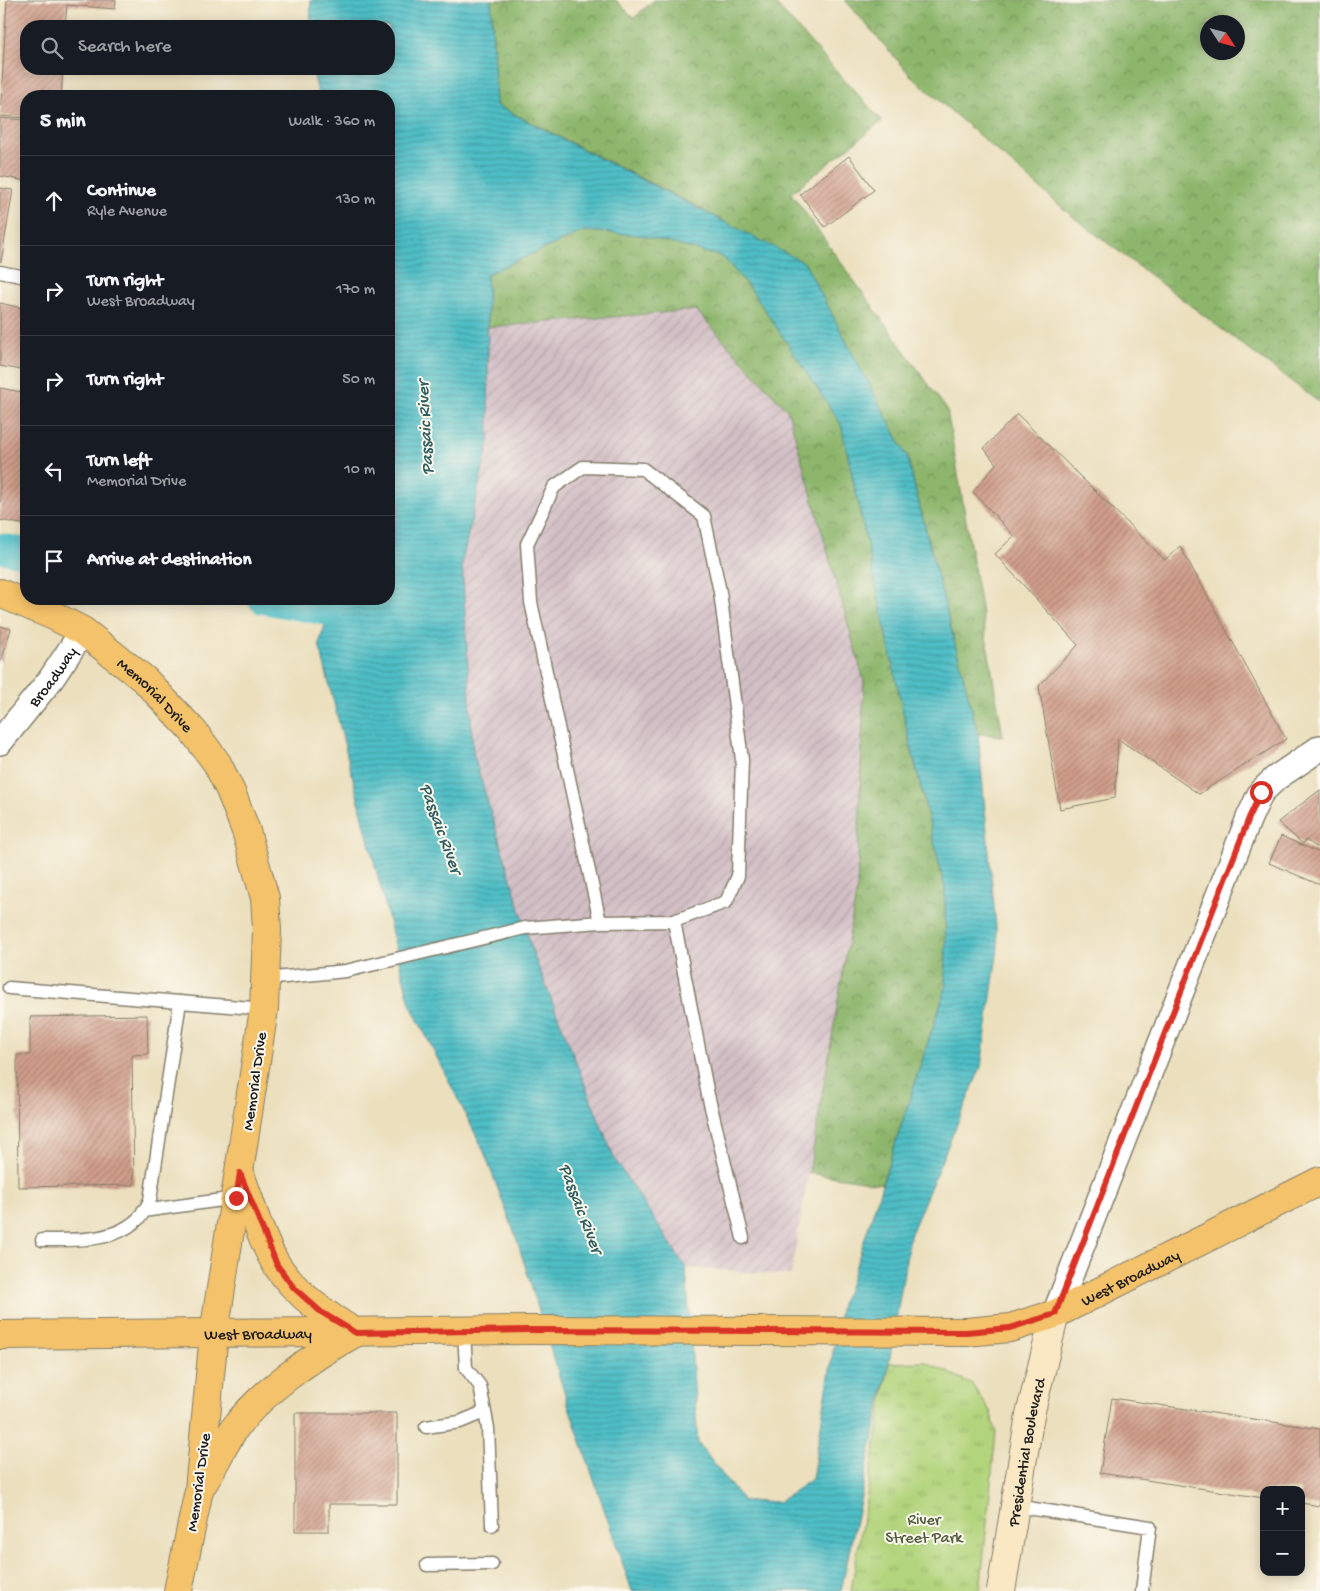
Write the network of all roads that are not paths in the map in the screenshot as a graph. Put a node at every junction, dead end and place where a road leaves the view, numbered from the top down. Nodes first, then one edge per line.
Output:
1 (0, 272) edge
2 (20, 276) edge
3 (0, 593) edge
4 (20, 602) edge
5 (28, 605) edge
6 (83, 631) junction
7 (0, 742) edge
8 (1320, 748) edge
9 (674, 921) junction
10 (600, 922) junction
11 (265, 979) junction
12 (9, 988) dead end
13 (180, 1002) junction
14 (264, 1009) junction
15 (1319, 1185) edge
16 (238, 1186) junction
17 (143, 1211) junction
18 (743, 1238) dead end
19 (42, 1240) dead end
20 (1055, 1314) junction
21 (464, 1331) junction
22 (356, 1333) junction
23 (214, 1334) junction
24 (0, 1335) edge
25 (484, 1412) junction
26 (426, 1427) dead end
27 (199, 1490) junction
28 (1015, 1506) junction
29 (492, 1525) dead end
30 (492, 1564) dead end
31 (427, 1565) dead end
32 (178, 1591) edge
33 (1002, 1591) edge
34 (1142, 1591) edge

1 - 2 lane
3 - 4 main road, Memorial Drive
5 - 6 main road, Memorial Drive
6 - 7 street, Broadway
6 - 11 main road, Memorial Drive
8 - 20 street
9 - 10 lane
9 - 10 lane
9 - 18 lane
10 - 11 lane
11 - 14 main road, Memorial Drive
12 - 13 lane
13 - 14 lane
13 - 17 lane
14 - 16 main road, Memorial Drive
15 - 20 main road, West Broadway
16 - 17 lane
16 - 22 main road
16 - 23 main road, Memorial Drive
17 - 19 lane
20 - 21 main road, West Broadway
20 - 28 street, Presidential Boulevard
21 - 22 main road, West Broadway
21 - 25 lane
22 - 23 main road, West Broadway
22 - 27 main road
23 - 24 main road, West Broadway
23 - 27 main road, Memorial Drive
25 - 26 lane
25 - 29 lane
27 - 32 main road, Memorial Drive
28 - 33 street, Presidential Boulevard
28 - 34 lane
30 - 31 lane

